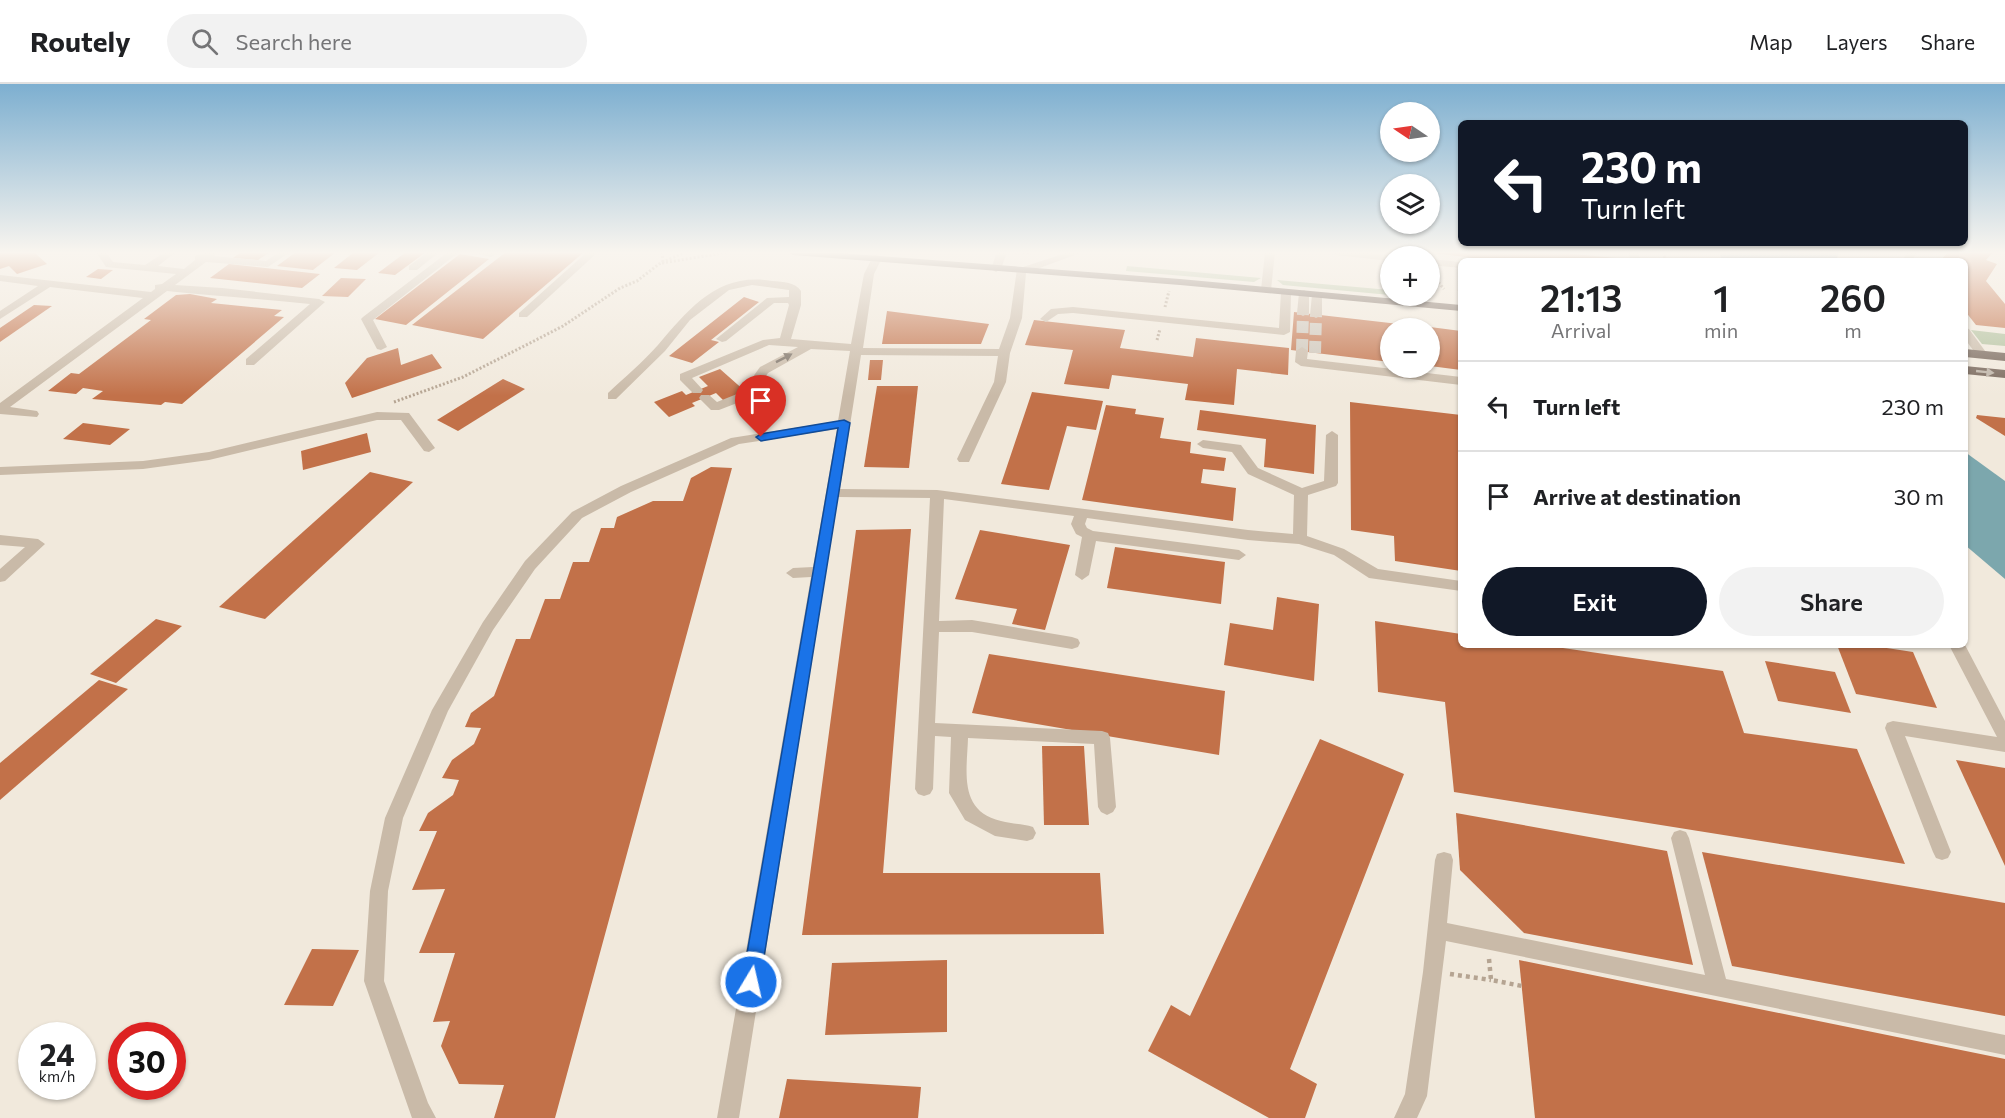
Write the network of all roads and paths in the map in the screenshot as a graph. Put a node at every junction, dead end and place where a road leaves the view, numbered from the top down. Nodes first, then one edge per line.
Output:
1 (24, 300) edge
2 (132, 300) edge
3 (140, 300) edge
4 (304, 300) edge
5 (391, 300) edge
6 (539, 300) edge
7 (602, 300) edge
8 (709, 300) edge
9 (771, 300) edge
10 (790, 300) edge
11 (865, 300) edge
12 (1018, 300) edge
13 (1286, 300) edge
14 (1304, 300) edge
15 (1317, 300) edge
16 (1375, 300) edge
17 (794, 302) joint
18 (1458, 308) edge
19 (1303, 313) tunnel mouth
20 (523, 315) dead end
21 (1316, 315) tunnel mouth
22 (0, 316) edge
23 (1046, 319) dead end
24 (1968, 335) edge
25 (722, 339) dead end
26 (785, 341) junction
27 (809, 345) junction
28 (381, 347) dead end
29 (857, 350) junction
30 (1302, 351) dead end
31 (1004, 353) junction
32 (1968, 353) edge
33 (1982, 355) junction
34 (2005, 357) edge
35 (250, 362) dead end
36 (1968, 370) edge
37 (2005, 374) edge
38 (1458, 381) edge
39 (612, 396) dead end
40 (0, 397) edge
41 (390, 403) dead end
42 (0, 410) edge
43 (33, 414) dead end
44 (844, 423) junction
45 (1332, 435) dead end
46 (1203, 444) dead end
47 (429, 448) dead end
48 (964, 459) dead end
49 (0, 471) edge
50 (833, 493) junction
51 (1301, 493) junction
52 (937, 494) junction
53 (1082, 512) junction
54 (1090, 535) junction
55 (1300, 539) junction
56 (0, 540) edge
57 (1239, 555) dead end
58 (820, 572) junction
59 (793, 573) dead end
60 (1082, 575) dead end
61 (0, 577) edge
62 (1458, 586) edge
63 (931, 627) junction
64 (1072, 643) dead end
65 (1955, 648) edge
66 (927, 729) junction
67 (960, 731) junction
68 (2005, 737) edge
69 (2005, 745) edge
70 (924, 789) dead end
71 (1107, 807) dead end
72 (1027, 833) dead end
73 (1680, 838) dead end
74 (1942, 852) dead end
75 (1444, 860) dead end
76 (1437, 930) junction
77 (1487, 941) junction
78 (1433, 972) junction
79 (1491, 980) junction
80 (1522, 986) dead end
81 (1718, 987) junction
82 (2005, 1044) edge
83 (425, 1118) edge
84 (728, 1118) edge
85 (1405, 1118) edge

1 - 22 street
2 - 40 street
3 - 42 street
4 - 35 street
5 - 28 street
6 - 20 street
7 - 41 path
8 - 39 street
9 - 25 street
10 - 17 street
11 - 29 street
12 - 31 street
13 - 23 street
14 - 19 street
15 - 21 street
16 - 18 main road
17 - 26 street
24 - 33 street
26 - 27 street
26 -> 27 street
27 - 29 street
29 - 31 street
29 - 44 street
30 - 38 street
31 - 48 street
32 - 33 main road
33 - 34 main road
36 -> 37 main road
42 - 43 street
44 - 50 street
44 - 83 street
45 - 51 street
46 - 51 street
47 - 49 street
50 - 52 street
50 - 58 street
51 - 55 street
52 - 53 street
52 - 63 street
53 - 54 street
53 - 55 street
54 - 57 street
54 - 60 street
55 - 62 street
56 - 61 street
58 - 59 street
58 - 84 street
63 - 64 street
63 - 66 street
65 - 68 street
66 - 67 street
66 - 70 street
67 - 71 street
67 - 72 street
69 - 74 street
73 - 81 street
75 - 76 street
76 - 77 street
76 - 78 street
77 - 79 path
77 - 81 street
78 - 79 path
78 - 85 street
79 - 80 path
81 - 82 street

